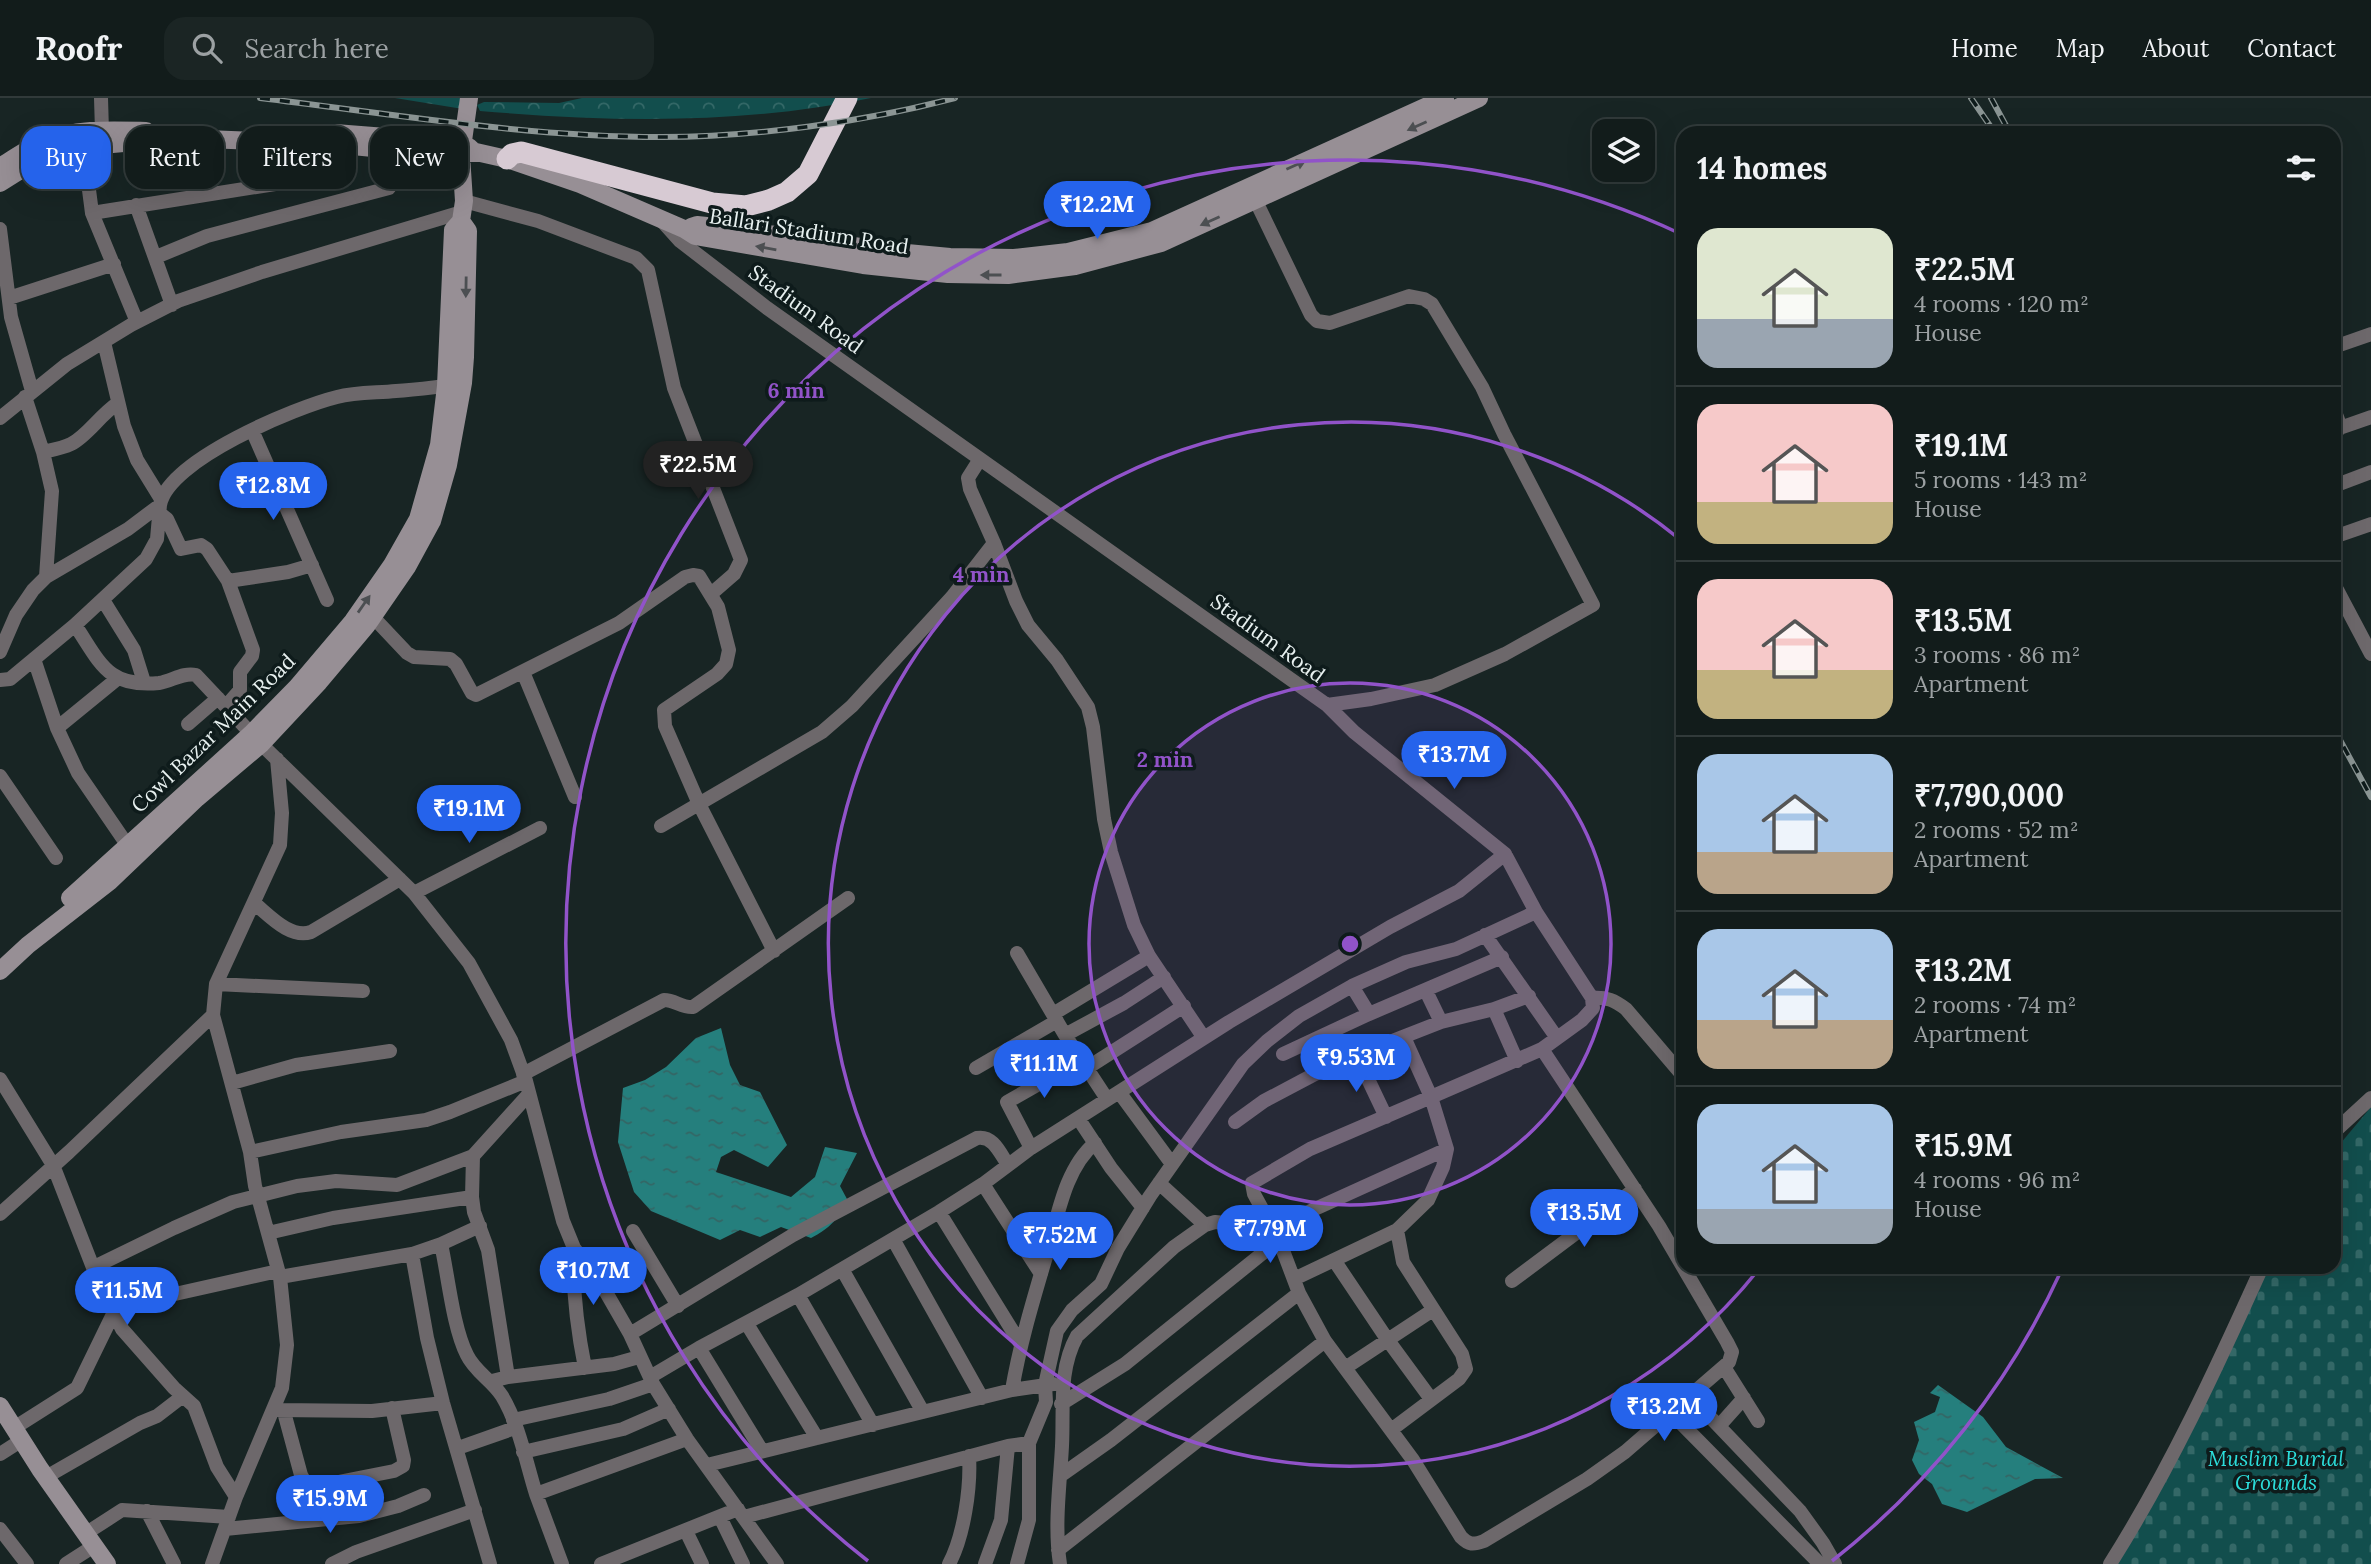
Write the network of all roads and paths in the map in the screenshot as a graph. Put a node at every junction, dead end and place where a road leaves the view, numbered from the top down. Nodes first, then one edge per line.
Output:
1 (100, 98) edge
2 (469, 98) edge
3 (847, 98) edge
4 (1445, 98) edge
5 (1479, 98) edge
6 (102, 126) edge
7 (465, 126) edge
8 (111, 131) edge
9 (370, 135) edge
10 (111, 139) edge
11 (370, 146) edge
12 (468, 152) edge
13 (21, 154) edge
14 (507, 159) junction
15 (0, 167) edge
16 (21, 171) edge
17 (0, 183) edge
18 (89, 189) edge
19 (241, 189) edge
20 (385, 189) edge
21 (462, 189) edge
22 (1252, 194) junction
23 (136, 205) junction
24 (462, 211) junction
25 (92, 213) junction
26 (662, 221) junction
27 (0, 229) edge
28 (156, 257) junction
29 (114, 264) junction
30 (9, 298) junction
31 (172, 304) junction
32 (6, 319) edge
33 (137, 322) junction
34 (2371, 334) edge
35 (104, 342) junction
36 (2341, 345) edge
37 (455, 384) junction
38 (28, 394) junction
39 (118, 403) junction
40 (2371, 417) edge
41 (0, 418) edge
42 (2341, 428) edge
43 (251, 430) junction
44 (43, 452) junction
45 (979, 462) junction
46 (2371, 472) edge
47 (2341, 483) edge
48 (160, 506) junction
49 (2371, 524) edge
50 (2341, 535) edge
51 (995, 543) junction
52 (312, 565) junction
53 (393, 575) junction
54 (46, 578) junction
55 (228, 581) junction
56 (712, 594) junction
57 (2341, 597) edge
58 (103, 600) junction
59 (327, 600) dead end
60 (16, 615) junction
61 (373, 617) junction
62 (0, 620) edge
63 (75, 625) junction
64 (0, 652) edge
65 (2371, 654) edge
66 (34, 659) junction
67 (523, 672) junction
68 (117, 679) junction
69 (0, 680) edge
70 (144, 682) junction
71 (222, 702) junction
72 (1326, 705) junction
73 (188, 724) dead end
74 (57, 728) junction
75 (256, 739) junction
76 (277, 759) junction
77 (0, 776) edge
78 (575, 797) dead end
79 (699, 804) junction
80 (661, 826) dead end
81 (541, 828) dead end
82 (133, 847) junction
83 (1505, 854) junction
84 (56, 858) dead end
85 (400, 879) junction
86 (414, 893) junction
87 (848, 898) dead end
88 (254, 903) junction
89 (1536, 912) junction
90 (1485, 935) junction
91 (775, 951) junction
92 (1017, 953) dead end
93 (1149, 956) junction
94 (1502, 957) junction
95 (0, 958) edge
96 (0, 971) edge
97 (1164, 977) junction
98 (216, 984) junction
99 (1352, 986) junction
100 (363, 991) dead end
101 (1426, 991) junction
102 (1529, 996) junction
103 (1592, 998) junction
104 (1184, 1006) junction
105 (1494, 1009) junction
106 (1369, 1014) junction
107 (213, 1015) junction
108 (1055, 1018) junction
109 (1441, 1022) junction
110 (1065, 1035) junction
111 (1404, 1037) junction
112 (1204, 1038) junction
113 (1557, 1038) junction
114 (1542, 1049) junction
115 (390, 1051) dead end
116 (1283, 1054) dead end
117 (1357, 1056) junction
118 (1517, 1061) junction
119 (1084, 1064) junction
120 (976, 1068) dead end
121 (1676, 1068) edge
122 (0, 1079) edge
123 (232, 1083) junction
124 (526, 1083) junction
125 (1113, 1095) junction
126 (1432, 1097) junction
127 (2371, 1097) edge
128 (1387, 1117) junction
129 (1078, 1118) junction
130 (1235, 1122) dead end
131 (2341, 1125) edge
132 (1095, 1143) junction
133 (1031, 1148) junction
134 (1447, 1149) junction
135 (250, 1152) junction
136 (472, 1156) junction
137 (1172, 1164) junction
138 (53, 1165) junction
139 (1008, 1165) junction
140 (1159, 1183) junction
141 (983, 1184) junction
142 (1635, 1189) junction
143 (258, 1197) junction
144 (472, 1197) junction
145 (1143, 1208) junction
146 (939, 1212) junction
147 (0, 1214) edge
148 (1205, 1225) junction
149 (480, 1226) junction
150 (1397, 1230) junction
151 (633, 1231) dead end
152 (268, 1233) junction
153 (1276, 1234) junction
154 (893, 1239) junction
155 (441, 1244) junction
156 (574, 1248) junction
157 (412, 1254) junction
158 (1676, 1258) edge
159 (1334, 1260) junction
160 (94, 1267) junction
161 (842, 1269) junction
162 (279, 1274) junction
163 (1041, 1274) junction
164 (1686, 1274) edge
165 (2259, 1274) edge
166 (1512, 1280) dead end
167 (1297, 1286) junction
168 (798, 1296) junction
169 (678, 1306) junction
170 (1433, 1310) junction
171 (114, 1312) junction
172 (747, 1324) junction
173 (630, 1334) junction
174 (1387, 1339) junction
175 (1325, 1341) junction
176 (1020, 1343) junction
177 (699, 1348) junction
178 (639, 1357) junction
179 (1724, 1367) junction
180 (585, 1368) junction
181 (1345, 1368) junction
182 (508, 1377) junction
183 (492, 1381) junction
184 (651, 1381) junction
185 (1064, 1383) junction
186 (1045, 1385) junction
187 (1012, 1390) junction
188 (183, 1396) junction
189 (1690, 1396) junction
190 (982, 1398) junction
191 (1744, 1398) junction
192 (1431, 1399) junction
193 (443, 1403) junction
194 (1061, 1404) junction
195 (0, 1406) edge
196 (392, 1408) junction
197 (669, 1409) junction
198 (278, 1411) junction
199 (923, 1412) junction
200 (1672, 1414) junction
201 (1758, 1421) dead end
202 (514, 1424) junction
203 (873, 1425) junction
204 (1719, 1426) junction
205 (1391, 1430) junction
206 (18, 1434) junction
207 (817, 1438) junction
208 (687, 1439) junction
209 (1029, 1443) junction
210 (1008, 1446) junction
211 (458, 1448) junction
212 (762, 1451) junction
213 (523, 1452) junction
214 (0, 1454) edge
215 (969, 1456) junction
216 (707, 1465) junction
217 (1060, 1476) junction
218 (46, 1477) junction
219 (536, 1494) junction
220 (424, 1495) dead end
221 (236, 1497) junction
222 (475, 1510) junction
223 (147, 1511) junction
224 (741, 1513) junction
225 (720, 1517) junction
226 (227, 1523) junction
227 (0, 1530) edge
228 (686, 1531) junction
229 (90, 1540) junction
230 (1059, 1557) edge
231 (356, 1558) edge
232 (27, 1564) edge
233 (65, 1564) edge
234 (107, 1564) edge
235 (174, 1564) edge
236 (212, 1564) edge
237 (332, 1564) edge
238 (491, 1564) edge
239 (562, 1564) edge
240 (601, 1564) edge
241 (702, 1564) edge
242 (743, 1564) edge
243 (777, 1564) edge
244 (949, 1564) edge
245 (985, 1564) edge
246 (1017, 1564) edge
247 (1820, 1564) edge
248 (1835, 1564) edge
249 (2110, 1564) edge

1 - 6 street
2 - 7 street
3 - 14 highway
22 -> 4 street, Ballari Stadium Road
5 -> 22 street, Ballari Stadium Road
8 - 9 street
10 - 11 street
12 - 14 street, Ballari Stadium Road
13 - 15 street
14 - 26 street, Ballari Stadium Road
16 - 17 street
18 - 25 street
19 - 23 street
20 - 28 street
21 - 24 street
22 - 26 street, Ballari Stadium Road
22 - 72 street, Stadium Road
23 - 25 street
23 - 28 street
24 - 31 street
24 - 37 street
24 - 56 street
25 - 29 street
26 - 45 street, Stadium Road
27 - 30 street
28 - 31 street
29 - 30 street
29 - 33 street
30 - 32 street
31 - 33 street
32 - 38 street
33 - 35 street
34 - 36 street
35 - 38 street
35 - 39 street
37 - 43 street
37 - 53 street
38 - 41 street
38 - 44 street
39 - 44 street
39 - 48 street
40 - 42 street
43 - 48 street
43 - 52 street
44 - 54 street
45 - 51 street
45 - 72 street, Stadium Road
46 - 47 street
48 - 54 street
48 - 55 street
48 - 58 street
49 - 50 street
51 - 79 street
51 - 93 street
52 - 55 street
52 - 59 street
53 - 61 street
75 -> 53 street, Cowl Bazar Main Road
54 - 60 street
55 - 71 street
56 - 67 street
56 - 79 street
57 - 65 street
58 - 63 street
58 - 70 street
60 - 62 street
60 - 64 street
61 - 67 street
61 - 75 street
63 - 66 street
63 - 68 street
66 - 69 street
66 - 74 street
67 - 78 street
68 - 70 street
68 - 74 street
70 - 71 street
71 - 73 street
71 - 75 street
72 - 83 street
74 - 82 street
75 - 76 street
75 - 82 street
76 - 85 street
76 - 88 street
77 - 84 street
79 - 80 street
79 - 91 street
81 - 86 street
82 - 95 street
82 - 96 street
83 - 89 street
83 - 112 street
85 - 86 street
85 - 88 street
86 - 124 street
87 - 91 street
88 - 98 street
89 - 90 street
89 - 103 street
90 - 94 street
90 - 99 street
91 - 124 street
92 - 108 street
93 - 97 street
93 - 108 street
94 - 101 street
94 - 102 street
97 - 104 street
97 - 110 street
98 - 100 street
98 - 107 street
99 - 106 street
99 - 137 street
101 - 106 street
101 - 109 street
102 - 105 street
102 - 113 street
103 - 113 street
103 - 121 street
104 - 112 street
104 - 119 street
105 - 109 street
105 - 118 street
106 - 116 street
107 - 123 street
107 - 138 street
108 - 110 street
108 - 120 street
109 - 111 street
110 - 119 street
111 - 117 street
111 - 126 street
112 - 125 street
113 - 114 street
114 - 118 street
114 - 142 street
115 - 123 street
117 - 128 street
117 - 130 street
118 - 126 street
119 - 125 street
119 - 133 street
122 - 138 street
123 - 135 street
124 - 135 street
124 - 136 street
124 - 156 street
125 - 129 street
125 - 137 street
126 - 128 street
126 - 134 street
127 - 131 street
128 - 153 street
129 - 132 street
129 - 133 street
132 - 145 street
132 - 163 street
133 - 139 street
134 - 150 street
134 - 153 street
135 - 143 street
136 - 143 street
136 - 144 street
137 - 140 street
138 - 147 street
138 - 160 street
139 - 141 street
139 - 169 street
140 - 145 street
140 - 148 street
141 - 146 street
141 - 163 street
142 - 158 street
142 - 166 street
143 - 152 street
143 - 160 street
144 - 149 street
144 - 152 street
145 - 186 street
146 - 154 street
146 - 176 street
148 - 153 street
148 - 185 street
149 - 155 street
149 - 182 street
150 - 159 street
150 - 170 street
151 - 169 street
152 - 162 street
153 - 167 street
153 - 194 street
154 - 161 street
154 - 190 street
155 - 157 street
155 - 183 street
156 - 173 street
156 - 180 street
157 - 162 street
157 - 193 street
159 - 167 street
159 - 174 street
160 - 171 street
161 - 168 street
161 - 199 street
162 - 171 street
162 - 198 street
163 - 176 street
164 - 179 street
165 - 249 street
167 - 175 street
167 - 217 street
168 - 172 street
168 - 203 street
169 - 173 street
170 - 174 street
170 - 192 street
171 - 188 street
171 - 206 street
172 - 177 street
172 - 207 street
173 - 178 street
174 - 181 street
174 - 192 street
175 - 181 street
175 - 230 street
176 - 187 street
177 - 184 street
177 - 212 street
178 - 180 street
178 - 184 street
179 - 189 street
179 - 191 street
180 - 182 street
181 - 205 street
182 - 183 street
183 - 202 street
184 - 197 street
184 - 202 street
185 - 186 street
185 - 194 street
186 - 187 street
186 - 209 street
187 - 190 street
188 - 218 street
188 - 221 street
189 - 200 street
189 - 204 street
190 - 199 street
191 - 201 street
191 - 204 street
192 - 205 street
193 - 196 street
193 - 211 street
194 - 217 street
195 - 206 street
196 - 198 street
196 - 198 street
197 - 208 street
197 - 213 street
198 - 221 street
199 - 203 street
200 - 205 street
200 - 247 street
202 - 211 street
202 - 213 street
203 - 207 street
204 - 248 street
206 - 214 street
206 - 218 street
207 - 212 street
208 - 216 street
208 - 219 street
209 - 210 street
209 - 246 street
210 - 215 street
210 - 245 street
211 - 222 street
212 - 216 street
213 - 219 street
215 - 224 street
215 - 244 street
216 - 224 street
217 - 230 street
218 - 229 street
219 - 239 street
220 - 226 street
221 - 226 street
222 - 231 street
222 - 238 street
223 - 226 street
223 - 229 street
223 - 235 street
224 - 225 street
224 - 243 street
225 - 228 street
225 - 242 street
226 - 236 street
227 - 232 street
228 - 240 street
228 - 241 street
229 - 233 street
229 - 234 street
231 - 237 street

